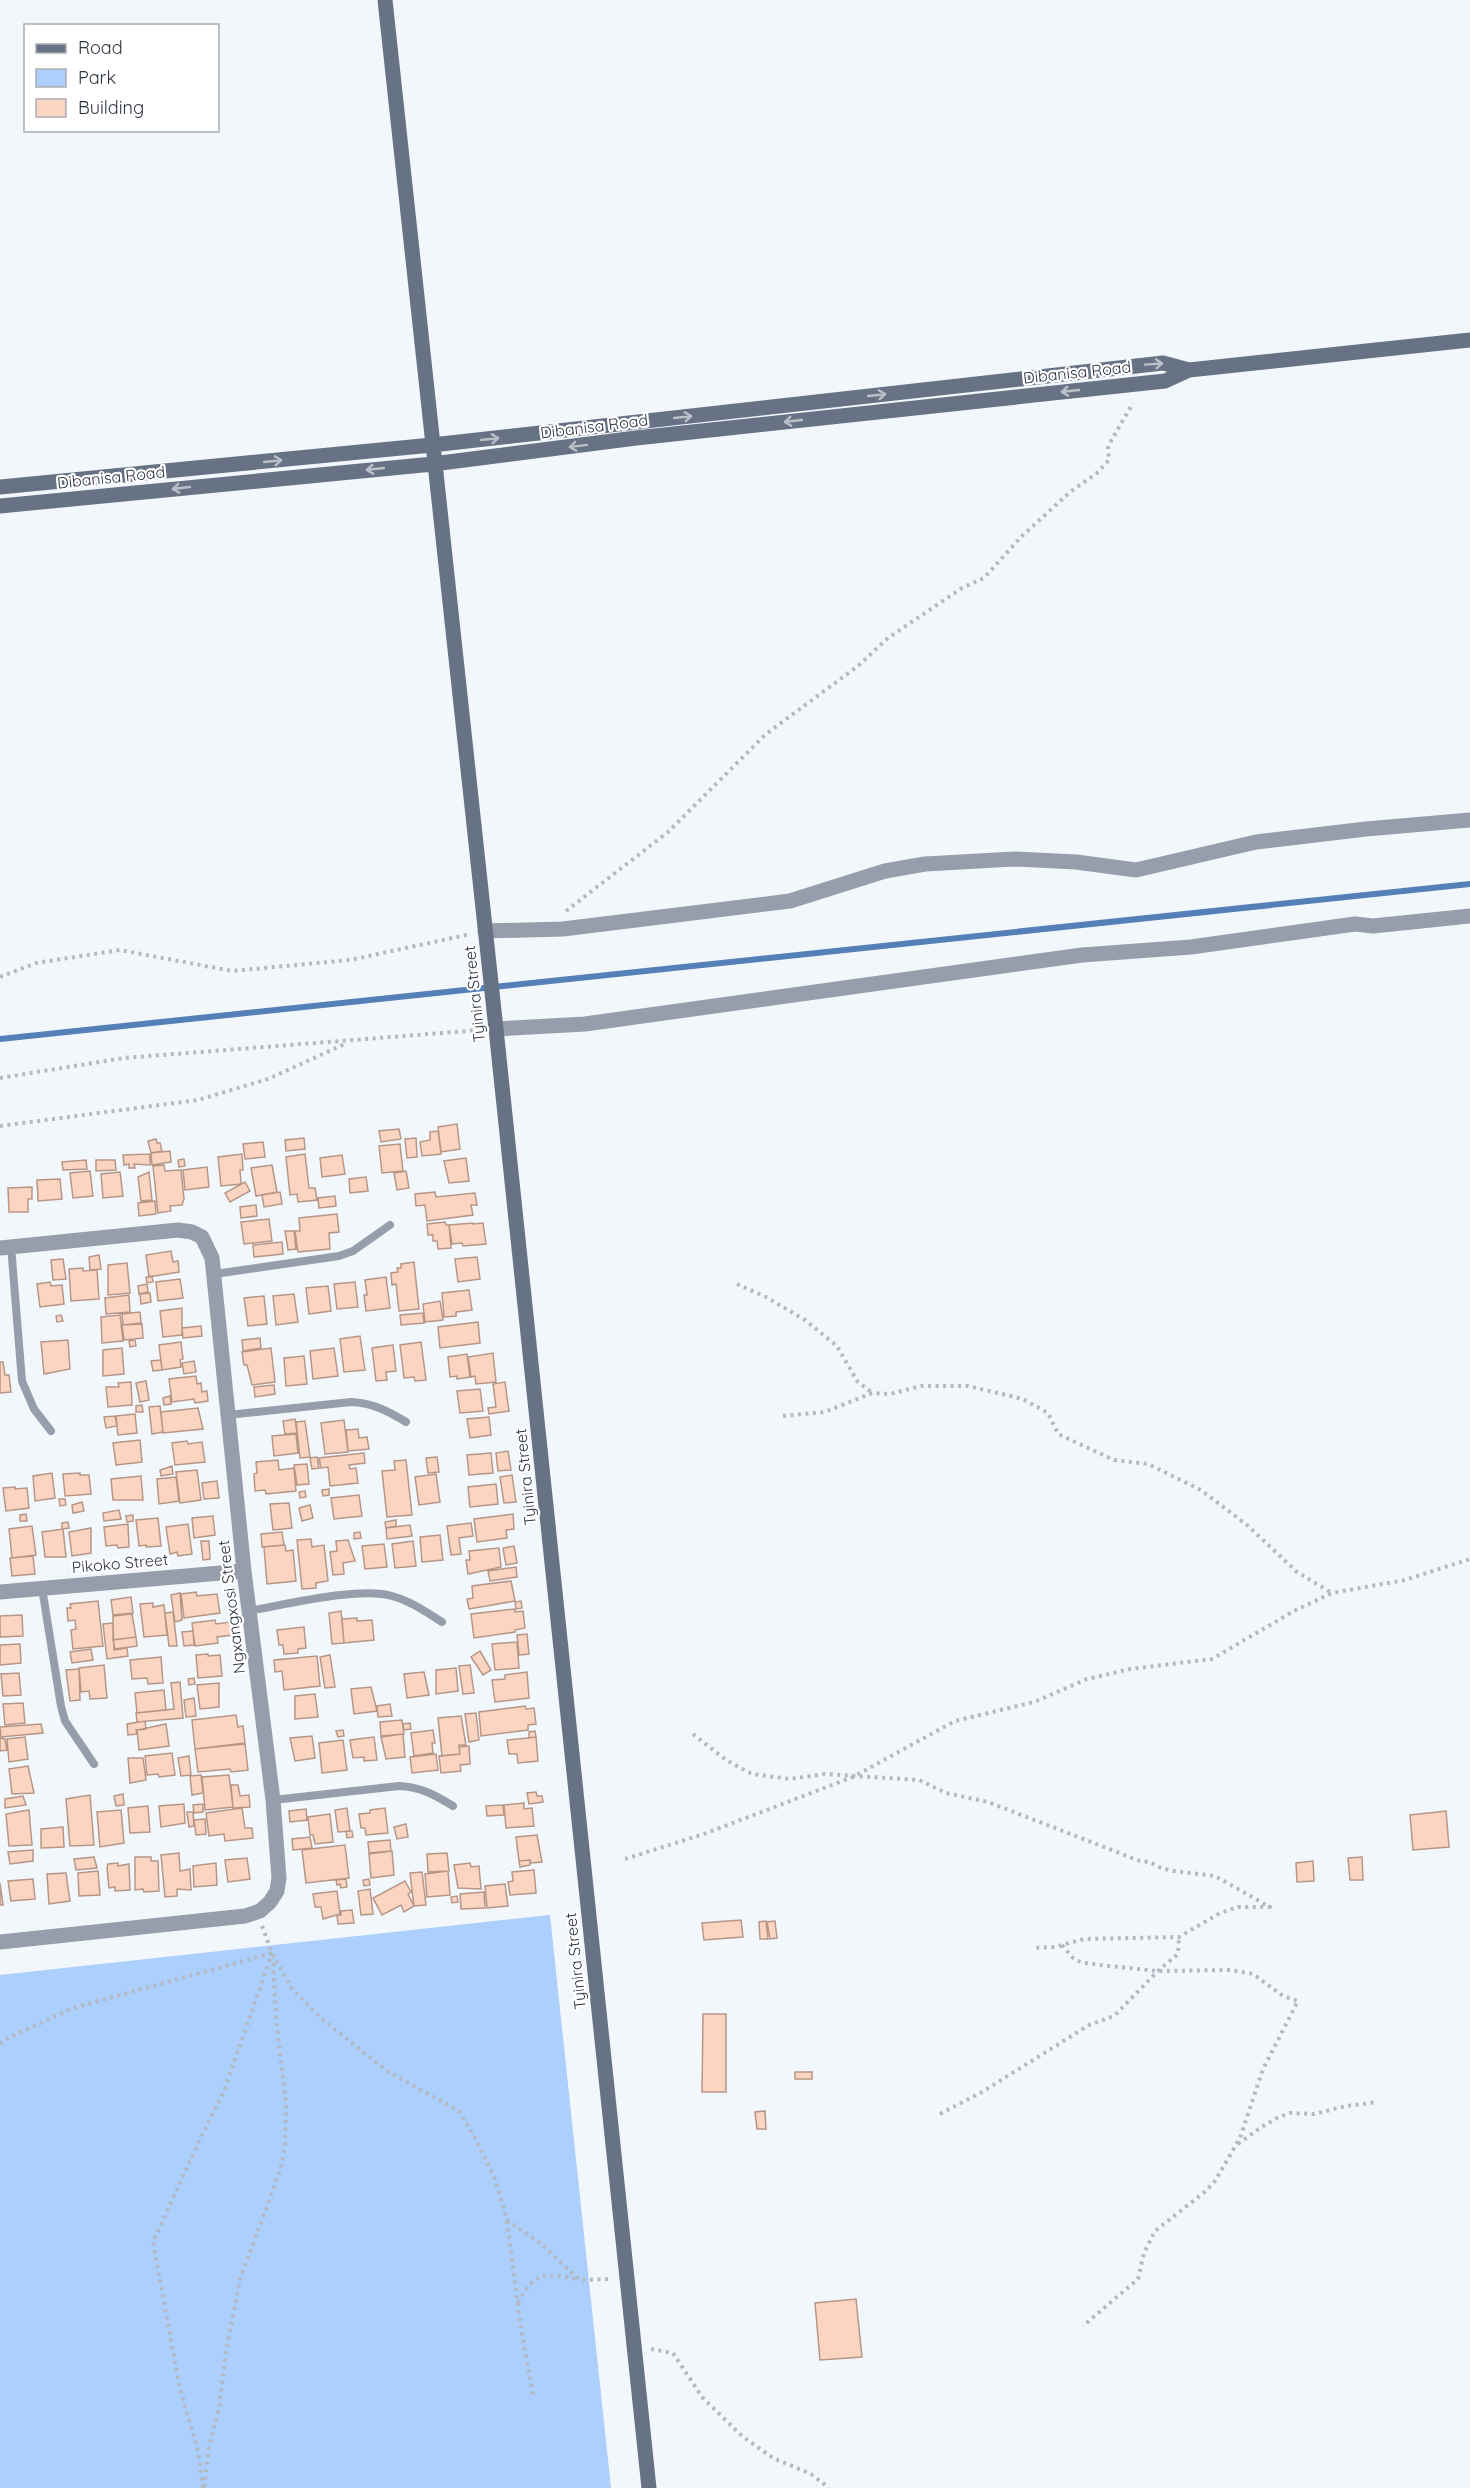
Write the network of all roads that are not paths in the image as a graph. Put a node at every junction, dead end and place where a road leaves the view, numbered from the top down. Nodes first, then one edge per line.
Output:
1 (385, 0) edge
2 (1470, 340) edge
3 (1189, 370) junction
4 (432, 445) junction
5 (433, 464) junction
6 (0, 487) edge
7 (0, 506) edge
8 (1470, 820) edge
9 (1470, 916) edge
10 (485, 931) junction
11 (496, 1029) junction
12 (390, 1226) dead end
13 (5, 1247) edge
14 (215, 1274) junction
15 (227, 1415) junction
16 (406, 1422) dead end
17 (51, 1431) dead end
18 (244, 1572) junction
19 (42, 1588) junction
20 (0, 1592) edge
21 (249, 1611) junction
22 (442, 1622) dead end
23 (94, 1764) dead end
24 (273, 1800) junction
25 (453, 1806) dead end
26 (0, 1942) edge
27 (649, 2488) edge

1 - 4 main road, Tyinira Street
2 - 3 main road, Dibanisa Road
4 -> 3 main road, Dibanisa Road
3 -> 5 main road, Dibanisa Road
4 - 5 main road, Tyinira Street
6 -> 4 main road, Dibanisa Road
5 -> 7 main road, Dibanisa Road
5 - 10 main road, Tyinira Street
8 - 10 street
9 - 11 street
10 - 11 main road, Tyinira Street
11 - 27 main road, Tyinira Street
12 - 14 lane
13 - 14 street, Ngxangxosi Street
13 - 17 lane
14 - 15 street, Ngxangxosi Street
15 - 16 lane
15 - 18 street, Ngxangxosi Street
18 - 19 street, Pikoko Street
18 - 21 street, Ngxangxosi Street
19 - 20 street, Pikoko Street
19 - 23 lane
21 - 22 lane
21 - 24 street, Ngxangxosi Street
24 - 25 lane
24 - 26 street, Ngxangxosi Street

